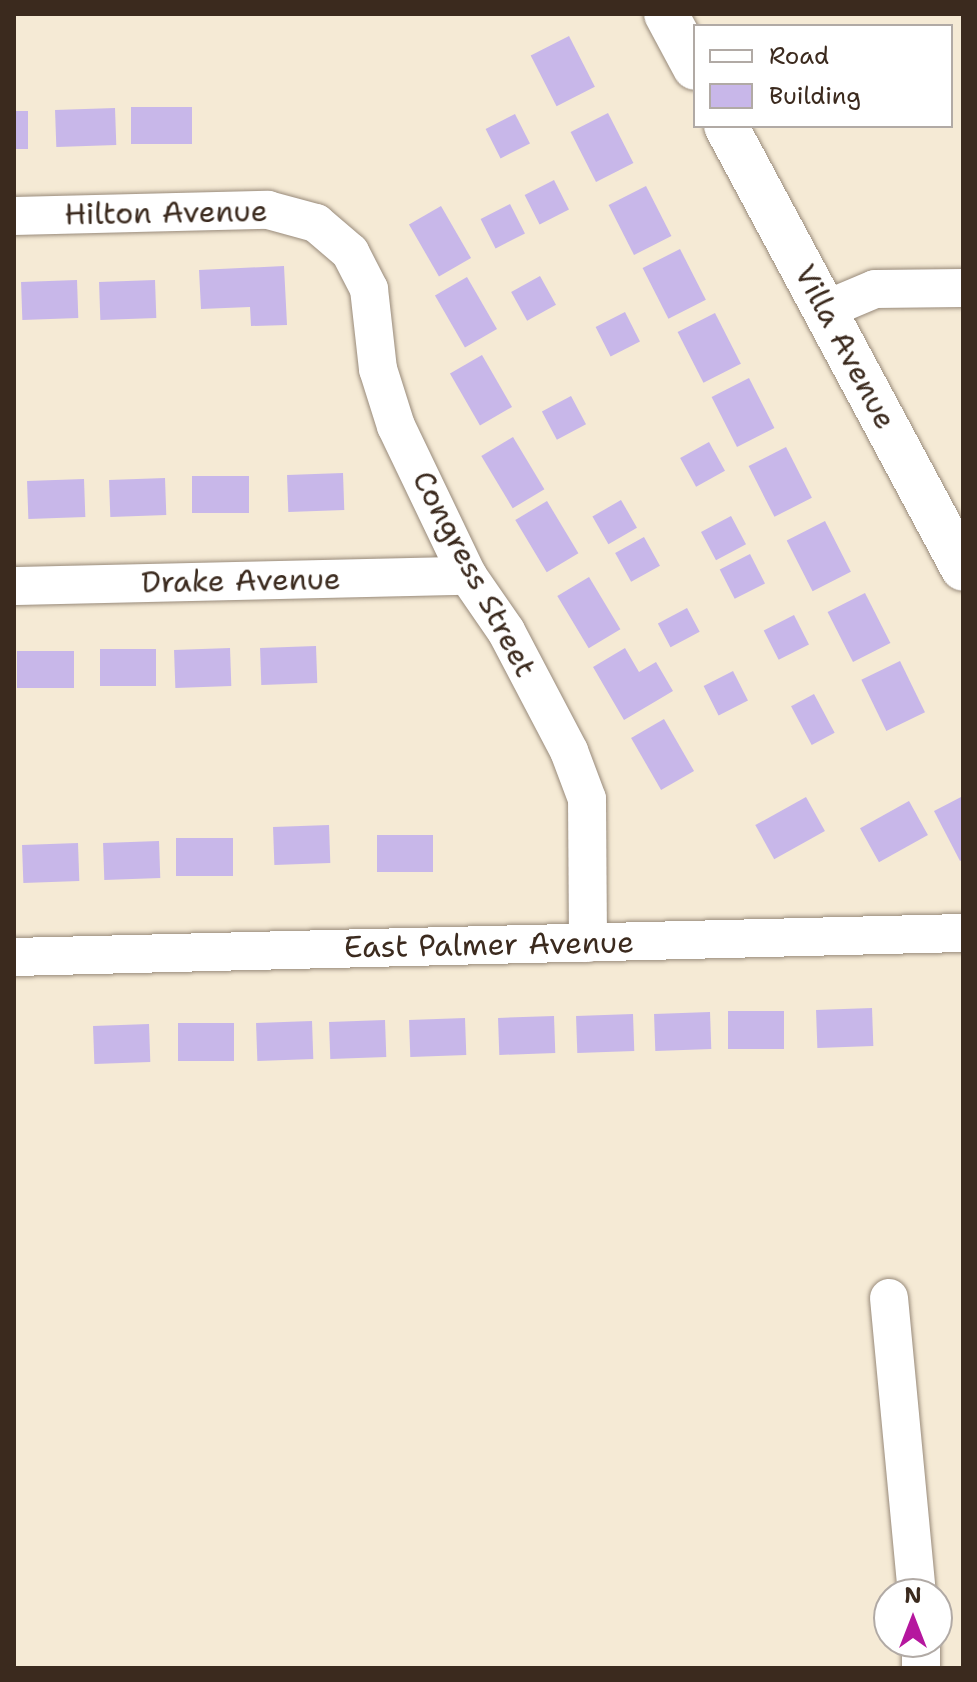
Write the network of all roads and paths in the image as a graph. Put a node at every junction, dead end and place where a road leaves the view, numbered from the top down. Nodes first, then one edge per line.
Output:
1 (666, 14) edge
2 (693, 64) edge
3 (727, 128) edge
4 (14, 216) edge
5 (316, 223) joint
6 (963, 288) edge
7 (825, 310) junction
8 (963, 569) edge
9 (468, 576) junction
10 (14, 586) edge
11 (963, 933) edge
12 (588, 943) junction
13 (14, 957) edge
14 (889, 1298) dead end
15 (915, 1578) edge

1 - 2 main road
3 - 7 main road, Villa Avenue
4 - 5 street, Hilton Avenue
5 - 9 street, Congress Street
6 - 7 street
7 - 8 main road, Villa Avenue
9 - 10 street, Drake Avenue
9 - 12 street, Congress Street
11 - 12 street, East Palmer Avenue
12 - 13 street, East Palmer Avenue
14 - 15 street

